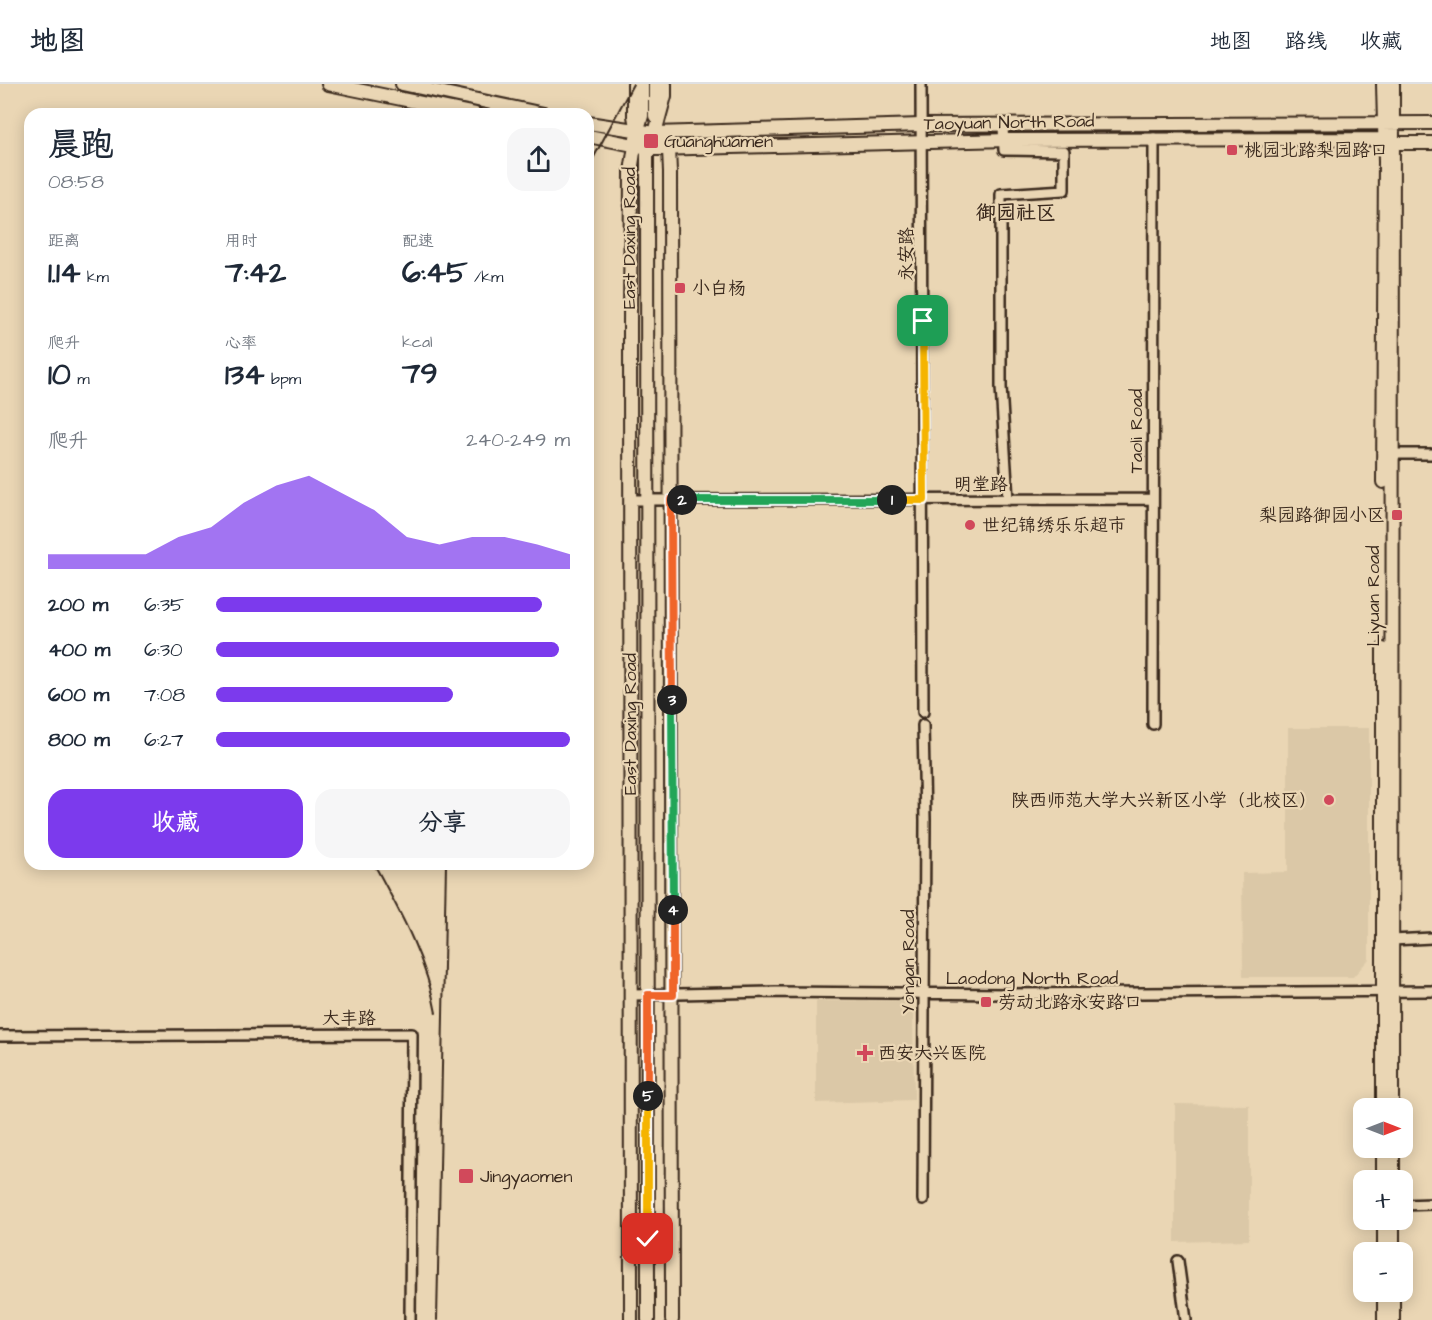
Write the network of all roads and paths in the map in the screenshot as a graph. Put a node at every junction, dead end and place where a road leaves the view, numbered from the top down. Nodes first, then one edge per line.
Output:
1 (328, 84) edge
2 (402, 84) edge
3 (634, 84) edge
4 (642, 84) edge
5 (655, 84) edge
6 (665, 84) edge
7 (921, 84) edge
8 (1383, 84) edge
9 (1393, 84) edge
10 (446, 108) edge
11 (516, 108) edge
12 (1432, 123) edge
13 (594, 124) edge
14 (1388, 124) junction
15 (921, 125) junction
16 (1004, 125) junction
17 (637, 132) junction
18 (656, 133) junction
19 (594, 137) edge
20 (1154, 138) junction
21 (1004, 140) junction
22 (1389, 141) junction
23 (922, 142) junction
24 (1432, 142) edge
25 (645, 148) junction
26 (669, 148) junction
27 (1388, 454) junction
28 (1432, 454) edge
29 (631, 500) junction
30 (652, 500) junction
31 (671, 500) junction
32 (924, 500) junction
33 (1152, 500) junction
34 (1008, 501) junction
35 (923, 712) dead end
36 (1153, 724) dead end
37 (923, 725) dead end
38 (1432, 938) edge
39 (1392, 940) junction
40 (1388, 991) junction
41 (1432, 991) edge
42 (924, 994) junction
43 (632, 995) junction
44 (651, 995) junction
45 (673, 995) junction
46 (0, 1036) edge
47 (1383, 1098) edge
48 (1392, 1098) edge
49 (923, 1200) dead end
50 (1413, 1204) edge
51 (1432, 1204) edge
52 (1178, 1262) dead end
53 (1384, 1302) edge
54 (1393, 1302) edge
55 (410, 1320) edge
56 (632, 1320) edge
57 (648, 1320) edge
58 (656, 1320) edge
59 (672, 1320) edge
60 (1186, 1320) edge
61 (1384, 1320) edge
62 (1393, 1320) edge

1 - 10 main road
2 - 11 main road
3 - 17 main road, East Daxing Road
4 - 17 main road
5 - 18 main road, East Daxing Road
6 - 18 main road, East Daxing Road
7 - 15 street, 永安路
8 - 14 main road, Liyuan Road
9 - 14 main road, Liyuan Road
12 - 14 main road, Taoyuan North Road
13 - 17 main road, Taoyuan North Road
14 - 16 main road, Taoyuan North Road
14 - 22 main road, Liyuan Road
15 - 16 main road, Taoyuan North Road
15 - 18 main road, Taoyuan North Road
15 - 23 street, 永安路
16 - 21 street
17 - 18 main road, Taoyuan North Road
17 - 25 main road, East Daxing Road
18 - 25 main road, East Daxing Road
18 - 26 main road
19 - 25 main road, Taoyuan North Road
20 - 21 main road, Taoyuan North Road
20 - 22 main road, Taoyuan North Road
20 - 33 street, Taoli Road
21 - 23 main road, Taoyuan North Road
21 - 34 street
22 - 24 main road, Taoyuan North Road
22 - 27 main road, Liyuan Road
23 - 26 main road, Taoyuan North Road
23 - 32 street, 永安路
25 - 26 main road, Taoyuan North Road
25 - 29 main road
25 - 30 main road, East Daxing Road
26 - 31 main road
27 - 28 street
27 - 39 main road, Liyuan Road
27 - 40 main road, Liyuan Road
29 - 30 street, 明堂路
29 - 43 main road
30 - 31 street, 明堂路
30 - 44 main road, East Daxing Road
31 - 32 street, 明堂路
31 - 45 main road
32 - 34 street, 明堂路
32 - 35 street, 永安路
33 - 34 street, 明堂路
33 - 36 street, Taoli Road
37 - 42 street, Yongan Road
38 - 39 street
39 - 40 main road, Liyuan Road
40 - 41 street, Laodong North Road
40 - 42 street, Laodong North Road
40 - 47 main road, Liyuan Road
40 - 48 main road, Liyuan Road
42 - 45 street, Laodong North Road
42 - 49 street, Yongan Road
43 - 44 street, Laodong North Road
43 - 56 main road
44 - 45 street, Laodong North Road
44 - 57 main road, East Daxing Road
44 - 58 main road, East Daxing Road
45 - 59 main road
46 - 55 street, 大丰路
50 - 51 street
52 - 60 street
53 - 61 main road
54 - 62 main road

